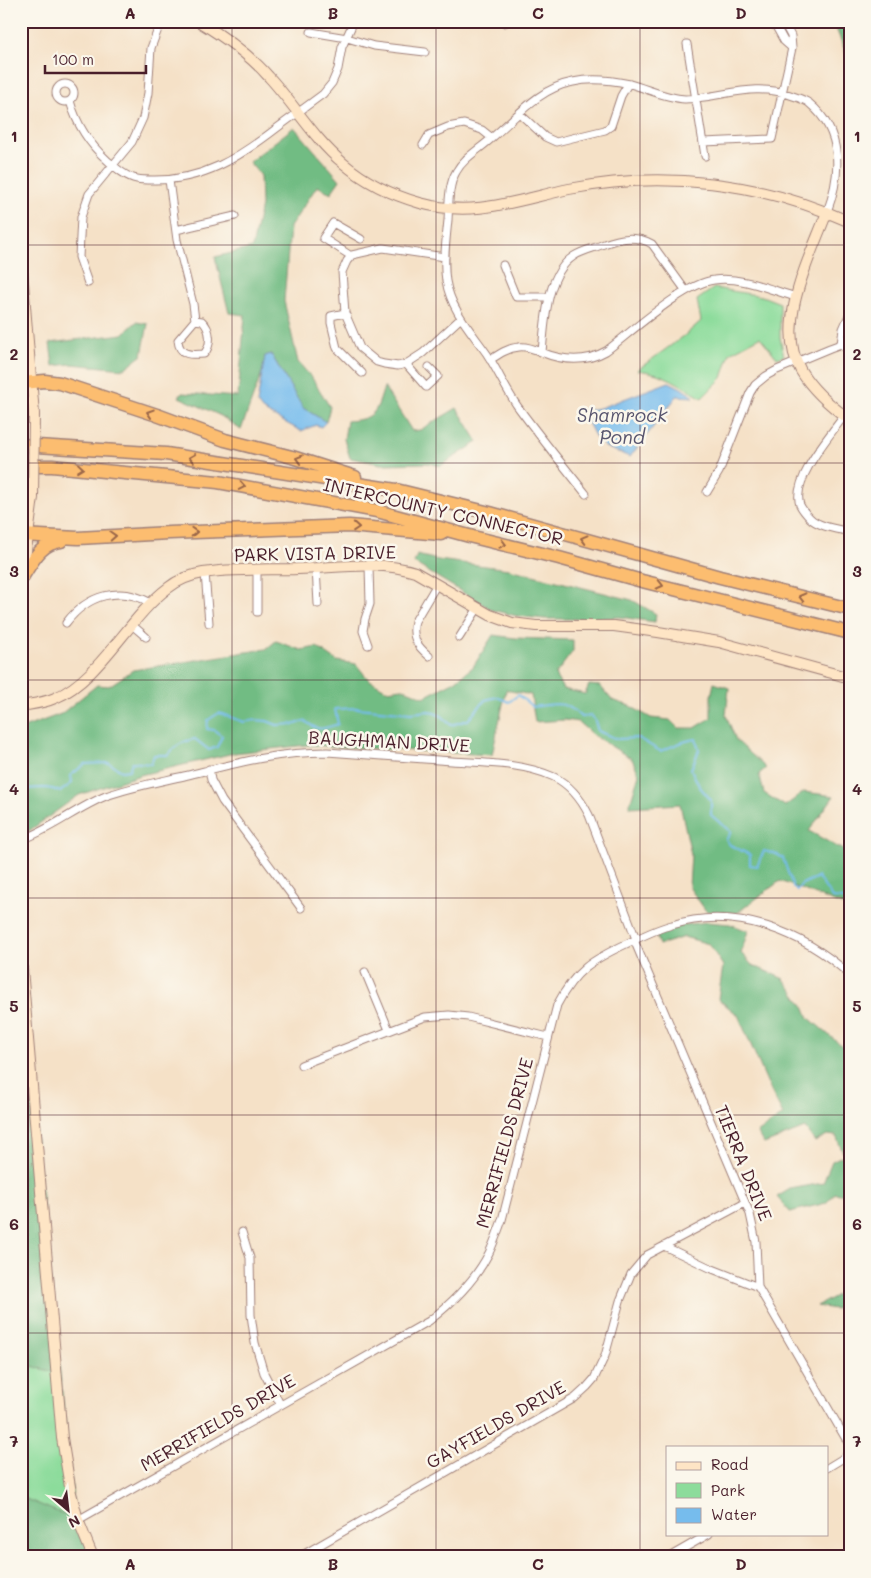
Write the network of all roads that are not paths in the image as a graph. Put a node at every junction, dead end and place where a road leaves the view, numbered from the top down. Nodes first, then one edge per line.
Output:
1 (160, 21) edge
2 (198, 21) edge
3 (354, 21) edge
4 (773, 21) edge
5 (783, 21) edge
6 (310, 32) dead end
7 (347, 38) junction
8 (687, 44) dead end
9 (792, 48) junction
10 (426, 52) dead end
11 (628, 84) junction
12 (782, 92) junction
13 (696, 98) junction
14 (70, 101) dead end
15 (298, 112) junction
16 (520, 113) junction
17 (492, 138) junction
18 (704, 142) junction
19 (423, 145) dead end
20 (705, 156) dead end
21 (114, 166) junction
22 (169, 180) junction
23 (448, 208) junction
24 (827, 212) junction
25 (235, 216) dead end
26 (850, 222) edge
27 (176, 230) junction
28 (361, 239) dead end
29 (351, 256) junction
30 (445, 257) junction
31 (21, 258) edge
32 (503, 265) dead end
33 (88, 283) dead end
34 (686, 291) junction
35 (549, 297) junction
36 (796, 297) junction
37 (344, 313) junction
38 (850, 313) edge
39 (461, 318) junction
40 (194, 320) junction
41 (841, 344) junction
42 (850, 344) edge
43 (542, 352) junction
44 (850, 352) edge
45 (490, 360) junction
46 (797, 362) junction
47 (406, 364) junction
48 (429, 366) dead end
49 (362, 373) dead end
50 (26, 383) edge
51 (847, 418) edge
52 (21, 445) edge
53 (21, 466) edge
54 (396, 490) junction
55 (707, 492) dead end
56 (586, 494) dead end
57 (850, 532) edge
58 (25, 535) edge
59 (473, 537) junction
60 (78, 538) junction
61 (369, 566) junction
62 (316, 568) junction
63 (257, 570) junction
64 (205, 573) junction
65 (22, 578) edge
66 (436, 584) junction
67 (152, 603) junction
68 (318, 604) dead end
69 (478, 608) junction
70 (850, 609) edge
71 (257, 612) dead end
72 (66, 622) dead end
73 (209, 622) dead end
74 (132, 624) junction
75 (850, 633) edge
76 (146, 637) dead end
77 (459, 638) dead end
78 (368, 645) dead end
79 (429, 656) dead end
80 (850, 678) edge
81 (21, 706) edge
82 (209, 770) junction
83 (21, 840) edge
84 (301, 908) dead end
85 (635, 940) junction
86 (21, 957) edge
87 (365, 972) dead end
88 (850, 975) edge
89 (389, 1030) junction
90 (548, 1037) junction
91 (301, 1065) dead end
92 (746, 1203) junction
93 (242, 1232) dead end
94 (664, 1246) junction
95 (758, 1287) junction
96 (280, 1404) junction
97 (850, 1446) edge
98 (850, 1454) edge
99 (828, 1467) edge
100 (78, 1520) junction
101 (705, 1536) edge
102 (93, 1557) edge
103 (299, 1557) edge
104 (669, 1557) edge

1 - 21 street
2 - 15 street
3 - 7 street
4 - 9 street
5 - 9 street
6 - 7 street
7 - 10 street
7 - 15 street
8 - 13 street
9 - 12 street
11 - 13 street
11 - 16 street
11 - 16 street
12 - 13 street
12 - 18 street
12 - 24 street
13 - 18 street
14 - 21 street
15 - 22 street
15 - 23 street
16 - 17 street
17 - 19 street
17 - 23 street
18 - 20 street
21 - 22 street
21 - 33 street
22 - 27 street
23 - 24 street
23 - 30 street
24 - 26 street
24 - 36 street
25 - 27 street
27 - 40 street
28 - 29 street
29 - 30 street
29 - 37 street
30 - 39 street
31 - 50 street
32 - 35 street
34 - 35 street
34 - 36 street
34 - 43 street
35 - 43 street
36 - 46 street
37 - 47 street
37 - 49 street
38 - 41 street
39 - 45 street
39 - 47 street
40 - 40 street
41 - 42 street
41 - 44 street
41 - 46 street
43 - 45 street
45 - 56 street
46 - 51 street
46 - 55 street
47 - 48 street
54 -> 50 highway
50 - 58 street, bridge
51 - 57 street
54 -> 52 highway, INTERCOUNTY CONNECTOR
53 -> 59 highway, INTERCOUNTY CONNECTOR
70 -> 54 highway, INTERCOUNTY CONNECTOR
58 - 60 highway
58 - 65 street
60 -> 59 highway
59 -> 75 highway, INTERCOUNTY CONNECTOR
60 - 65 highway
61 - 62 street, PARK VISTA DRIVE
61 - 66 street, PARK VISTA DRIVE
61 - 78 street
62 - 63 street, PARK VISTA DRIVE
62 - 68 street
63 - 64 street, PARK VISTA DRIVE
63 - 71 street
64 - 67 street, PARK VISTA DRIVE
64 - 73 street
66 - 69 street, PARK VISTA DRIVE
66 - 79 street
67 - 72 street
67 - 74 street, PARK VISTA DRIVE
69 - 77 street
69 - 80 street, PARK VISTA DRIVE
74 - 76 street
74 - 81 street, PARK VISTA DRIVE
82 - 83 street, BAUGHMAN DRIVE
82 - 84 street
82 - 85 street, BAUGHMAN DRIVE
85 - 88 street, MERRIFIELDS DRIVE
85 - 90 street, MERRIFIELDS DRIVE
85 - 92 street, TIERRA DRIVE
86 - 100 street
87 - 89 street
89 - 90 street
89 - 91 street
90 - 96 street, MERRIFIELDS DRIVE
92 - 94 street, GAYFIELDS DRIVE
92 - 95 street, TIERRA DRIVE
93 - 96 street
94 - 95 street
94 - 103 street, GAYFIELDS DRIVE
95 - 97 street, TIERRA DRIVE
96 - 100 street, MERRIFIELDS DRIVE
98 - 99 street
100 - 102 street
101 - 104 street

